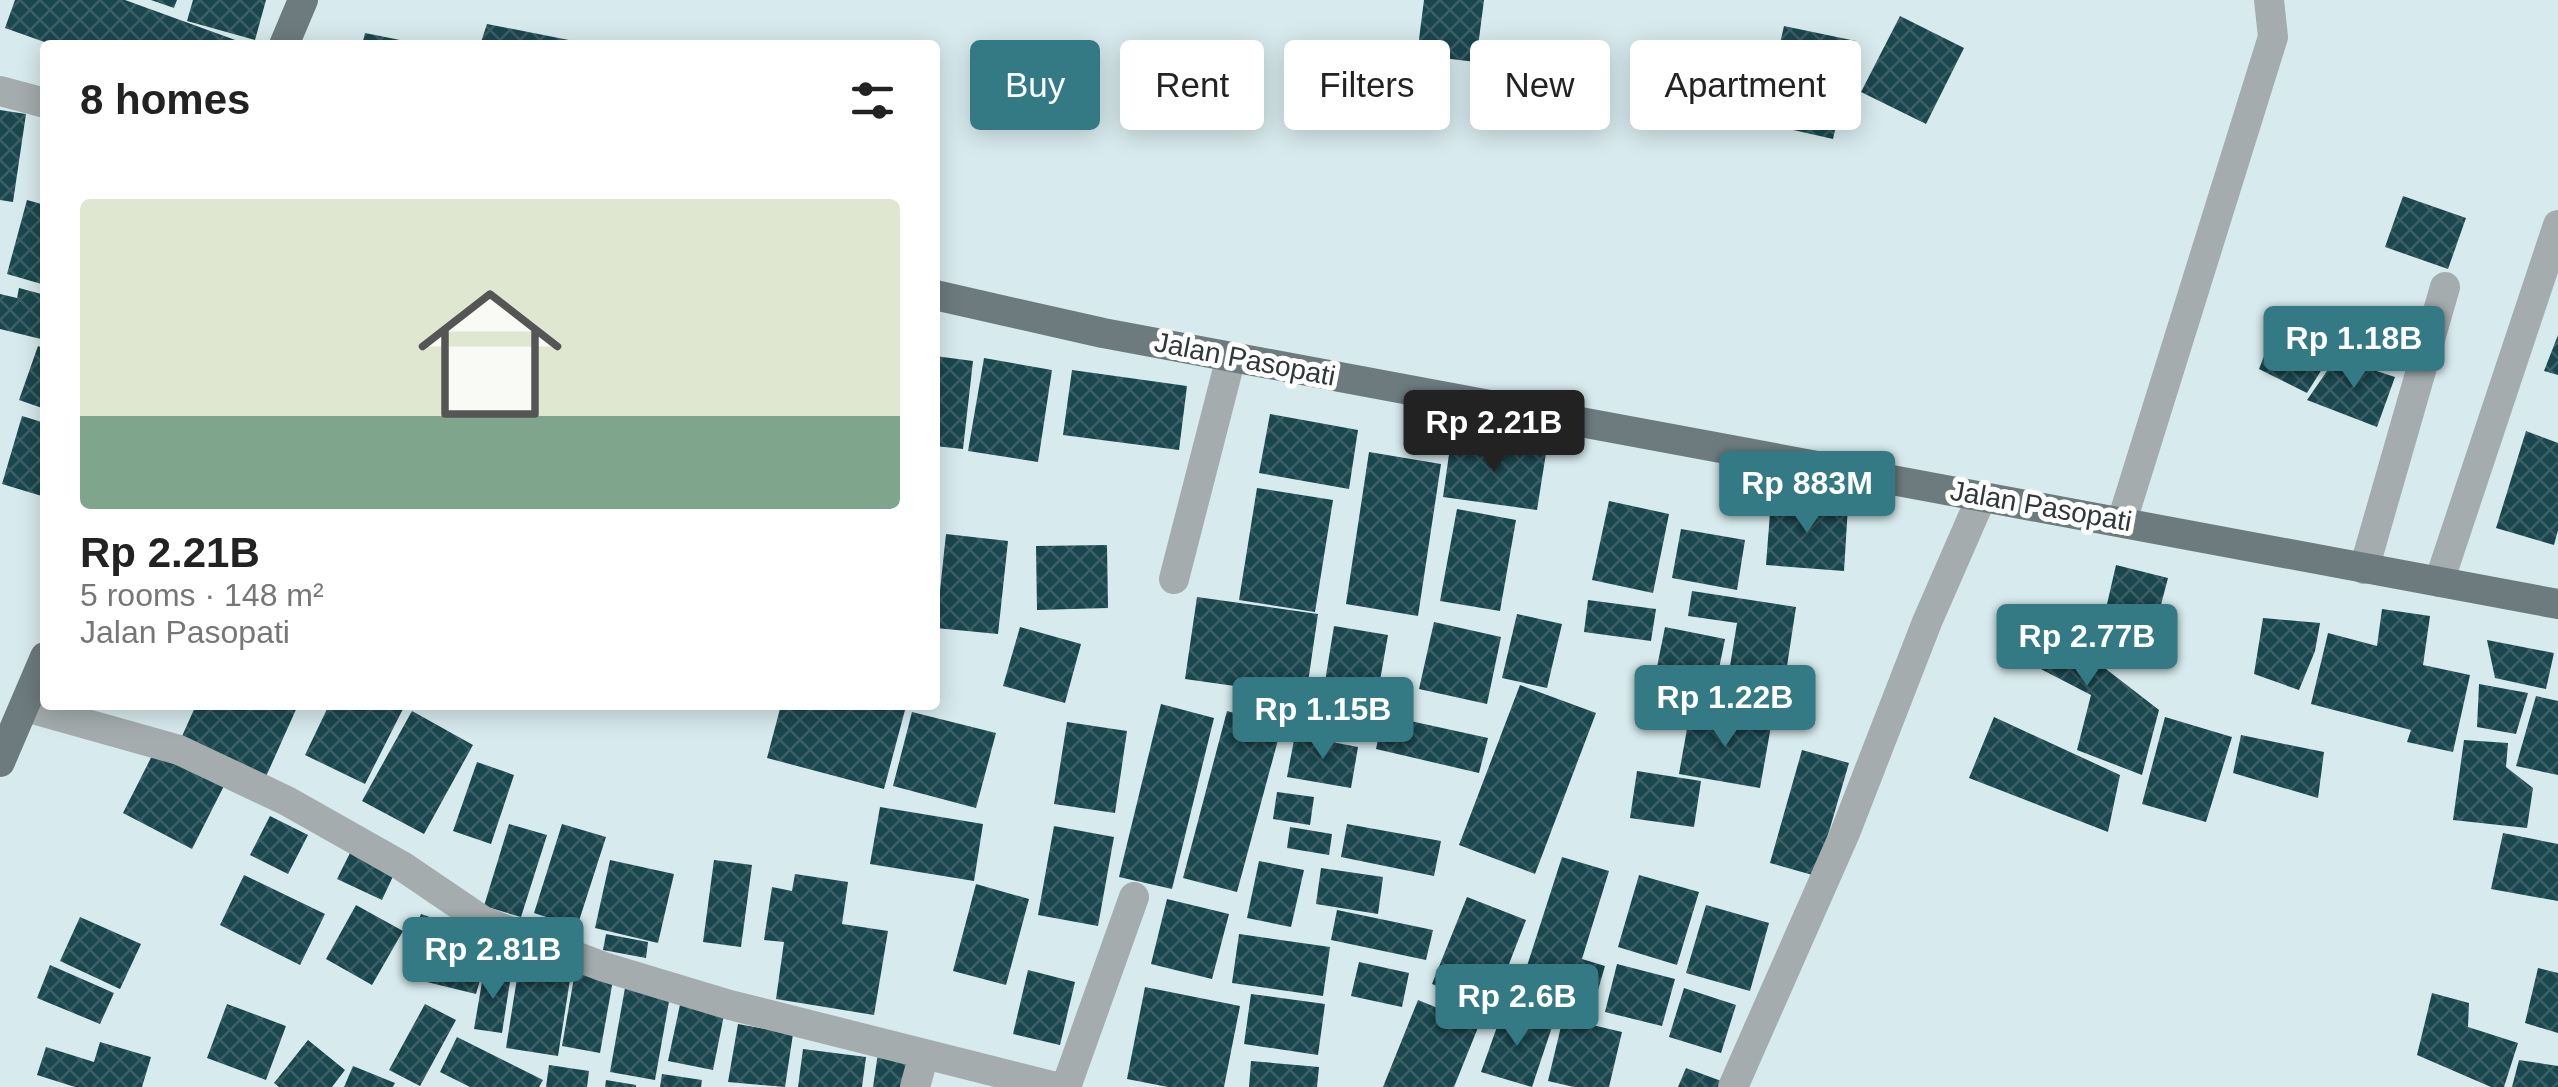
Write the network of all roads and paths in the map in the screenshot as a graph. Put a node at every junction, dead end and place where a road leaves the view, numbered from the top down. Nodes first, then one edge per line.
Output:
1 (303, 0) edge
2 (2270, 0) edge
3 (286, 40) edge
4 (0, 91) edge
5 (40, 102) edge
6 (2558, 225) edge
7 (2446, 287) dead end
8 (940, 297) edge
9 (1230, 357) junction
10 (1982, 496) junction
11 (2122, 521) junction
12 (2364, 569) junction
13 (1174, 579) dead end
14 (2439, 582) junction
15 (2558, 604) edge
16 (40, 670) edge
17 (26, 707) junction
18 (0, 762) edge
19 (1134, 897) dead end
20 (924, 1054) junction
21 (915, 1087) edge
22 (1056, 1087) edge
23 (1066, 1087) edge
24 (1734, 1087) edge

1 - 3 main road
2 - 11 street
4 - 5 street
6 - 14 street
7 - 12 street
8 - 9 main road, Jalan Pasopati
9 - 10 main road, Jalan Pasopati
9 - 13 street
10 - 11 main road, Jalan Pasopati
10 - 24 street
11 - 12 main road, Jalan Pasopati
12 - 14 main road, Jalan Pasopati
14 - 15 main road, Jalan Pasopati
16 - 17 main road
17 - 18 main road
17 - 20 street
19 - 23 street
20 - 21 street
20 - 22 street

